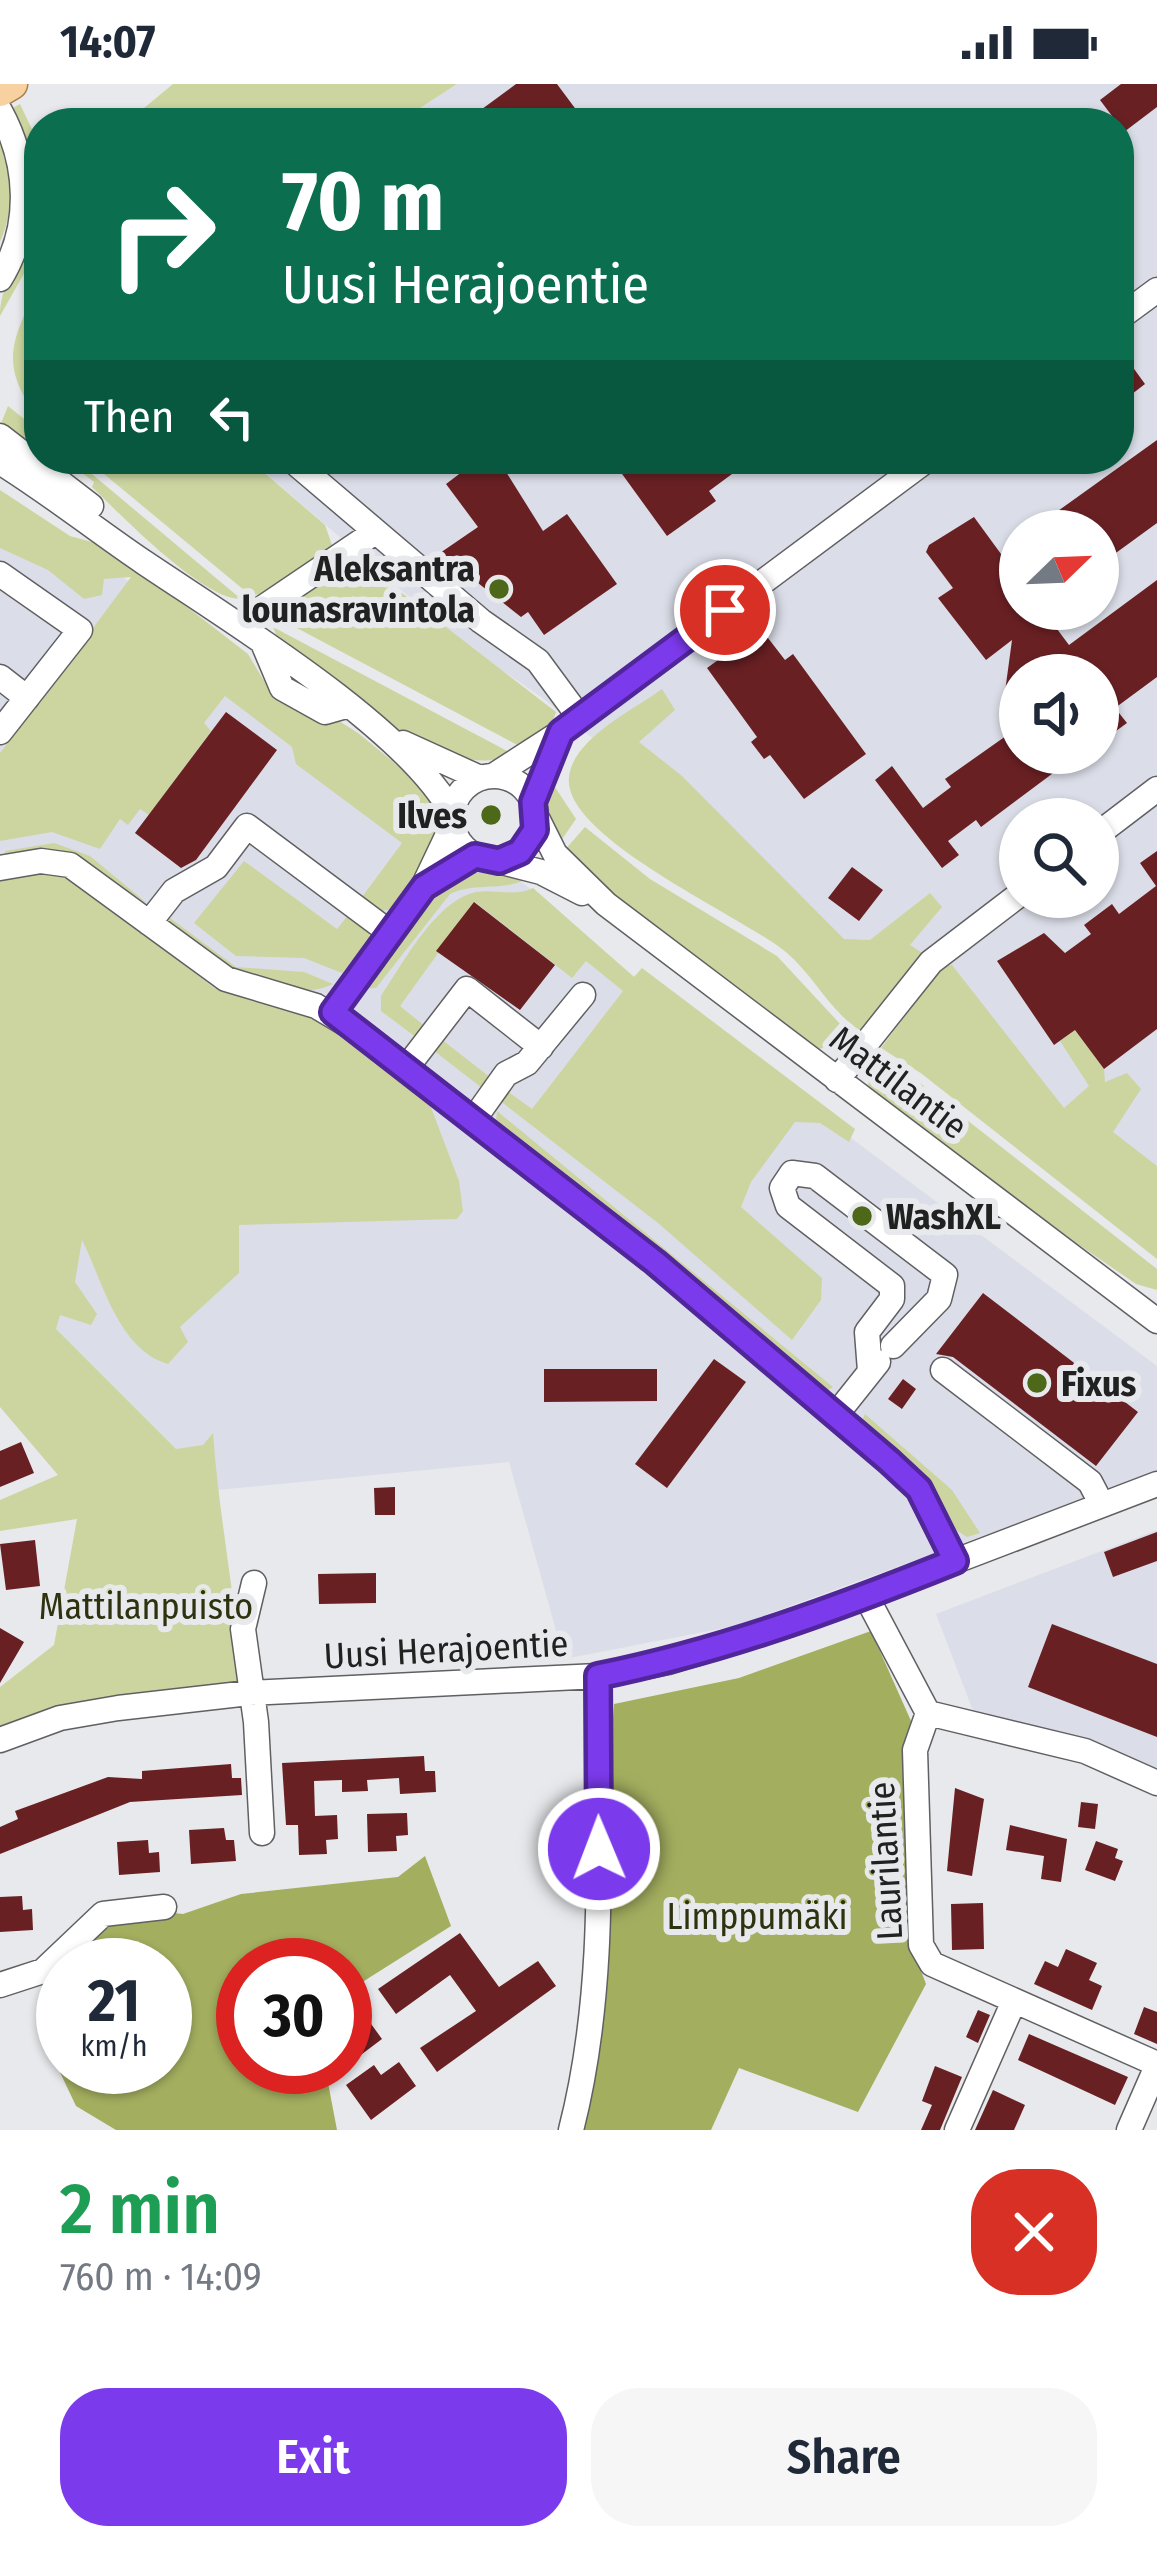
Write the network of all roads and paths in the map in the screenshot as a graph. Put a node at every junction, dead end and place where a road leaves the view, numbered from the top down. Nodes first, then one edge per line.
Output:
1 (12, 84) edge
2 (0, 91) edge
3 (0, 111) edge
4 (6, 251) edge
5 (0, 279) edge
6 (0, 436) edge
7 (24, 455) edge
8 (0, 462) edge
9 (49, 474) edge
10 (307, 474) edge
11 (908, 474) edge
12 (376, 532) junction
13 (0, 574) edge
14 (184, 585) junction
15 (255, 637) junction
16 (0, 677) edge
17 (27, 698) junction
18 (570, 725) junction
19 (374, 728) junction
20 (0, 732) edge
21 (487, 777) junction
22 (1157, 789) edge
23 (535, 809) junction
24 (1119, 818) edge
25 (452, 820) junction
26 (487, 859) junction
27 (0, 868) edge
28 (424, 887) junction
29 (605, 904) junction
30 (999, 910) edge
31 (148, 923) junction
32 (388, 932) junction
33 (583, 995) dead end
34 (333, 1012) junction
35 (541, 1047) junction
36 (407, 1067) junction
37 (837, 1080) junction
38 (474, 1119) junction
39 (1155, 1318) edge
40 (943, 1370) dead end
41 (870, 1371) junction
42 (836, 1416) junction
43 (1157, 1484) edge
44 (1102, 1505) junction
45 (955, 1561) junction
46 (254, 1583) dead end
47 (866, 1596) junction
48 (598, 1676) junction
49 (249, 1694) junction
50 (928, 1713) junction
51 (0, 1740) edge
52 (1157, 1783) edge
53 (262, 1833) dead end
54 (164, 1907) dead end
55 (0, 1984) edge
56 (1014, 2000) junction
57 (1157, 2065) edge
58 (571, 2130) edge
59 (957, 2130) edge
60 (1129, 2130) edge

1 - 2 main road
3 - 4 street
4 - 5 street
6 - 7 street
8 - 14 street
9 - 14 street
10 - 12 street
11 - 18 street
12 - 15 street
12 - 18 street
13 - 17 street
14 - 15 street
15 - 19 street
16 - 17 street
17 - 20 street
18 - 21 street
18 - 23 street
19 - 21 street
19 - 25 street
21 - 23 street
21 - 25 street
22 - 24 street
23 - 26 street
23 - 29 street, Mattilantie
25 - 26 street
25 - 28 street
26 - 28 street
26 - 29 street, Mattilantie
27 - 31 street
28 - 32 street
29 - 37 street, Mattilantie
30 - 37 street
31 - 32 street
31 - 34 street
32 - 34 street
33 - 35 street
34 - 36 street
35 - 36 street
35 - 38 street
36 - 38 street
37 - 39 street, Mattilantie
38 - 42 street
40 - 44 street
41 - 41 street
41 - 42 street
42 - 45 street
43 - 44 street, Uusi Herajoentie
44 - 45 street, Uusi Herajoentie
45 - 47 street, Uusi Herajoentie
46 - 49 street
47 - 48 street, Uusi Herajoentie
47 - 50 street
48 - 49 street, Uusi Herajoentie
48 - 58 street
49 - 51 street, Uusi Herajoentie
49 - 53 street
50 - 52 street
50 - 56 street, Laurilantie
54 - 55 street
56 - 57 street, Laurilantie
56 - 59 street
57 - 60 street

